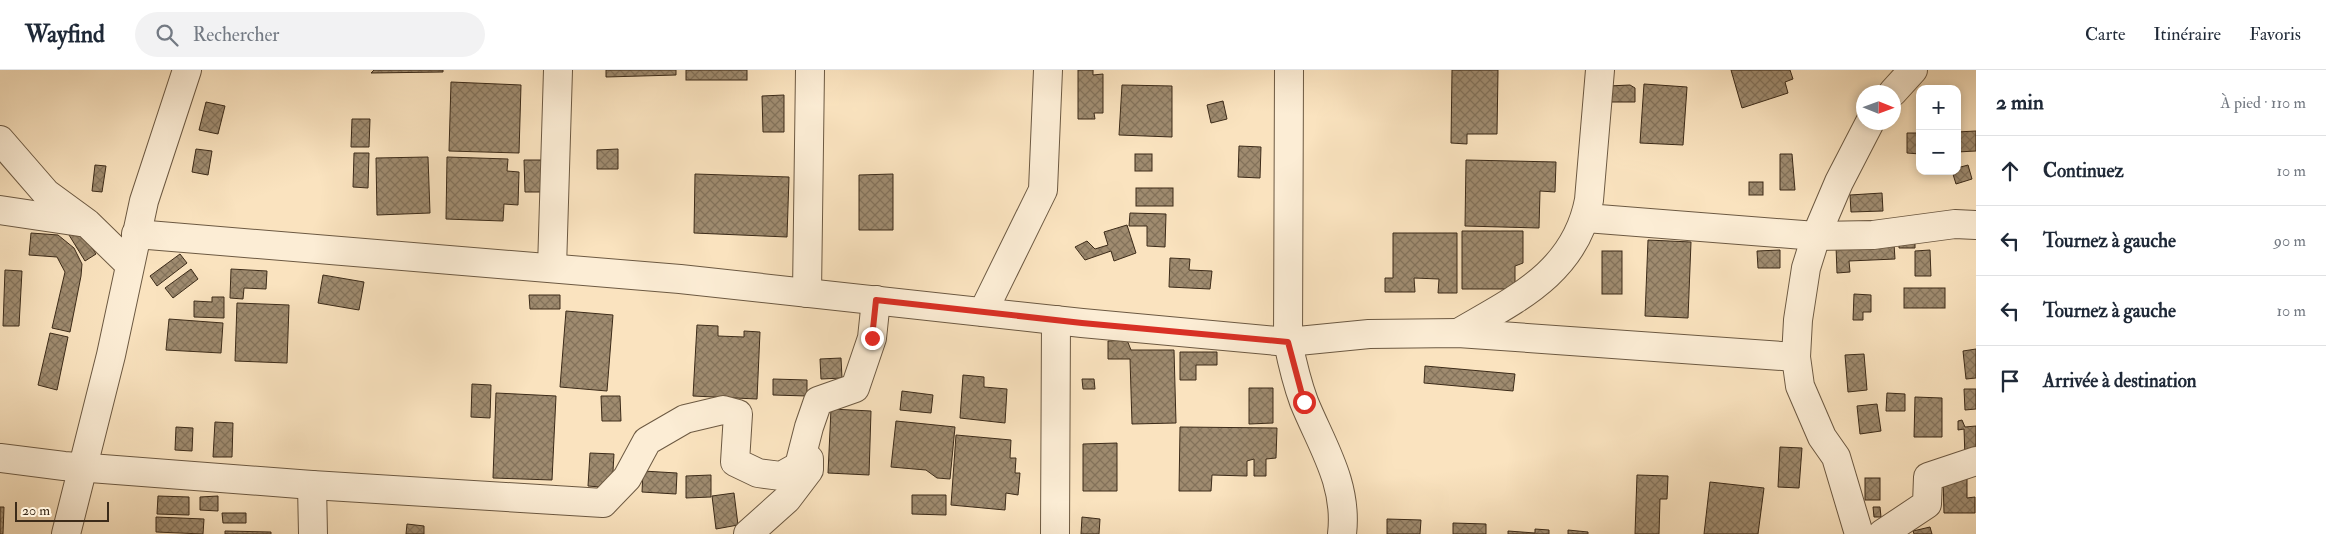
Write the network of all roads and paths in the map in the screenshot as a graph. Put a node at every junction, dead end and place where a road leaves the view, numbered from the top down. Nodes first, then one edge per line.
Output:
1 (187, 70) edge
2 (558, 70) edge
3 (810, 70) edge
4 (1048, 70) edge
5 (1289, 70) edge
6 (1600, 70) edge
7 (1913, 70) edge
8 (1899, 85) edge
9 (1866, 130) edge
10 (0, 140) edge
11 (0, 210) edge
12 (1586, 218) junction
13 (86, 223) junction
14 (1976, 225) edge
15 (136, 234) junction
16 (1816, 236) junction
17 (130, 264) junction
18 (552, 268) junction
19 (807, 293) junction
20 (876, 300) junction
21 (983, 312) junction
22 (1056, 320) junction
23 (1458, 333) junction
24 (1288, 342) junction
25 (1796, 357) junction
26 (811, 422) junction
27 (0, 458) edge
28 (1976, 461) edge
29 (82, 468) junction
30 (312, 485) junction
31 (66, 534) edge
32 (313, 534) edge
33 (748, 534) edge
34 (1054, 534) edge
35 (1342, 534) edge
36 (1859, 534) edge
37 (1882, 534) edge

1 - 15 street
2 - 18 street
3 - 19 street
4 - 21 street
5 - 24 street
6 - 12 street
7 - 8 street
9 - 16 street
10 - 13 street
11 - 13 street
12 - 16 street
12 - 23 street
13 - 17 street
14 - 16 street
15 - 17 street
15 - 18 street
16 - 25 street
17 - 29 street
18 - 19 street
19 - 20 street
20 - 21 street
20 - 26 street
21 - 22 street
22 - 24 street
22 - 34 street
23 - 24 street
23 - 25 street
24 - 35 street
25 - 36 street
26 - 30 street
26 - 33 street
27 - 29 street
28 - 37 street
29 - 30 street
29 - 31 street
30 - 32 street

